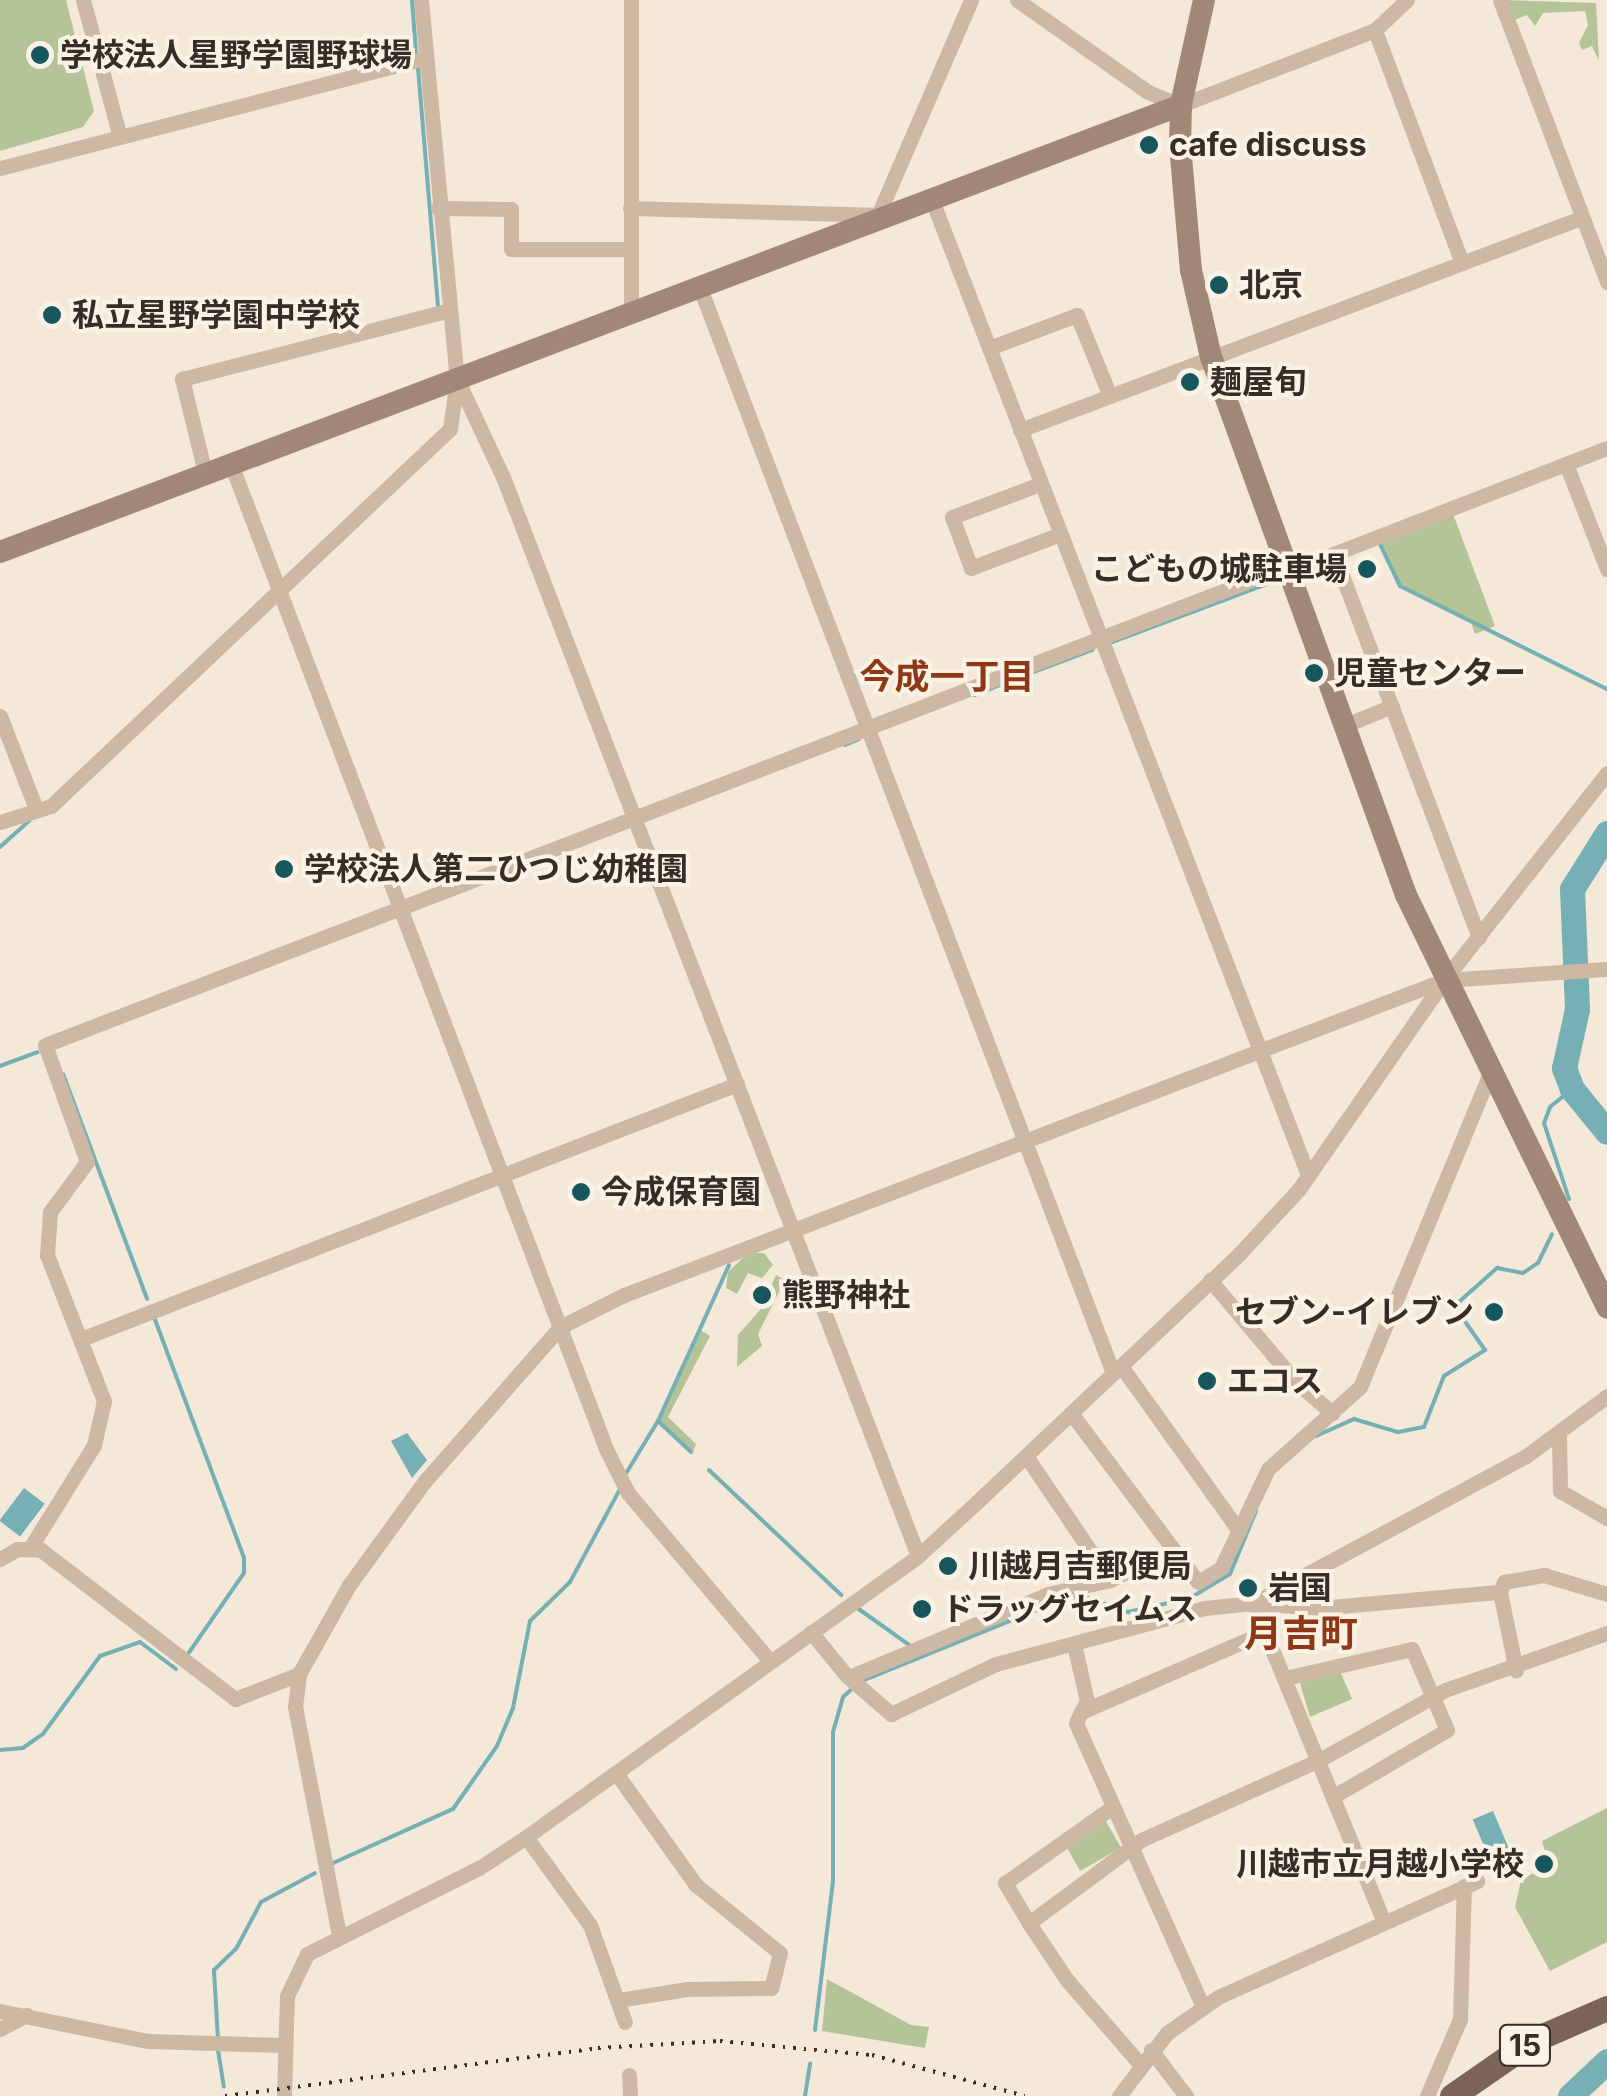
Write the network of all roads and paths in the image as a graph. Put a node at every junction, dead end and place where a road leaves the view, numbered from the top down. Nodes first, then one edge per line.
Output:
1 (84, 0) edge
2 (420, 0) edge
3 (631, 0) edge
4 (971, 0) edge
5 (1017, 0) edge
6 (1204, 0) edge
7 (1407, 0) edge
8 (1500, 0) edge
9 (1374, 30) junction
10 (425, 58) junction
11 (1181, 105) junction
12 (120, 137) junction
13 (0, 168) edge
14 (932, 200) junction
15 (438, 208) junction
16 (630, 208) junction
17 (1580, 218) junction
18 (875, 219) junction
19 (630, 250) junction
20 (1462, 263) junction
21 (1607, 282) edge
22 (700, 288) junction
23 (446, 311) junction
24 (632, 313) junction
25 (989, 348) junction
26 (1211, 357) junction
27 (457, 378) junction
28 (1110, 396) junction
29 (1020, 430) junction
30 (1607, 448) edge
31 (231, 464) junction
32 (1566, 464) junction
33 (205, 473) junction
34 (1040, 484) junction
35 (1058, 535) junction
36 (0, 552) edge
37 (1334, 554) junction
38 (1607, 569) edge
39 (1286, 570) junction
40 (278, 586) junction
41 (1098, 642) junction
42 (1392, 706) junction
43 (0, 716) edge
44 (1342, 726) junction
45 (866, 730) junction
46 (1607, 772) edge
47 (36, 809) junction
48 (634, 818) junction
49 (0, 822) edge
50 (400, 906) junction
51 (1480, 938) junction
52 (1607, 968) edge
53 (1444, 980) junction
54 (1257, 1051) junction
55 (1490, 1073) junction
56 (737, 1084) junction
57 (1024, 1141) junction
58 (503, 1172) junction
59 (1308, 1175) junction
60 (793, 1230) junction
61 (1210, 1280) junction
62 (1607, 1308) edge
63 (560, 1327) junction
64 (81, 1339) junction
65 (1117, 1370) junction
66 (1607, 1396) edge
67 (1072, 1413) junction
68 (1332, 1413) junction
69 (1559, 1435) junction
70 (1026, 1456) junction
71 (1607, 1518) edge
72 (1238, 1531) junction
73 (30, 1548) junction
74 (1173, 1550) junction
75 (918, 1556) junction
76 (0, 1559) edge
77 (1110, 1580) junction
78 (1198, 1582) junction
79 (1500, 1592) junction
80 (1607, 1594) edge
81 (1253, 1603) junction
82 (1205, 1608) junction
83 (811, 1632) junction
84 (1264, 1632) junction
85 (1607, 1633) edge
86 (1074, 1644) junction
87 (770, 1661) junction
88 (1516, 1670) junction
89 (300, 1674) junction
90 (848, 1678) junction
91 (1285, 1678) junction
92 (1432, 1698) junction
93 (1081, 1712) junction
94 (1321, 1759) junction
95 (616, 1773) junction
96 (1334, 1796) junction
97 (1111, 1808) junction
98 (526, 1837) junction
99 (1132, 1848) junction
100 (1382, 1920) junction
101 (1029, 1923) junction
102 (339, 1935) junction
103 (618, 2000) junction
104 (1203, 2008) junction
105 (1607, 2008) edge
106 (0, 2011) edge
107 (26, 2015) junction
108 (625, 2022) dead end
109 (0, 2029) edge
110 (284, 2045) junction
111 (1145, 2057) junction
112 (629, 2075) dead end
113 (284, 2096) edge
114 (630, 2096) edge
115 (1119, 2096) edge
116 (1186, 2096) edge
117 (1427, 2096) edge
118 (1452, 2096) edge

1 - 12 street
2 - 10 street
3 - 16 street
4 - 18 street
5 - 11 street
6 - 11 street
7 - 9 street
8 - 17 street
9 - 11 street
9 - 20 street
10 - 12 street
10 - 15 street
11 - 14 street
11 - 26 street
12 - 13 street
14 - 18 street
14 - 25 street
15 - 19 street
15 - 23 street
16 - 18 street
16 - 19 street
17 - 20 street
17 - 21 street
18 - 22 street
19 - 24 street
20 - 26 street
22 - 24 street
22 - 45 street
23 - 27 street
23 - 33 street
24 - 27 street
25 - 28 street
25 - 29 street
26 - 28 street
26 - 39 street
27 - 31 street
27 - 40 street
27 - 48 street
28 - 29 street
29 - 34 street
30 - 32 street
31 - 33 street
31 - 40 street
32 - 37 street
32 - 38 street
33 - 36 street
34 - 35 street
34 - 35 street
35 - 41 street
37 - 39 street
37 - 42 street
39 - 41 street
39 - 44 street
40 - 47 street
40 - 50 street
41 - 45 street
41 - 54 street
42 - 44 street
42 - 51 street
43 - 47 street
44 - 53 street
45 - 48 street
45 - 57 street
46 - 51 street
47 - 49 street
48 - 50 street
48 - 56 street
50 - 58 street
50 - 64 street
51 - 53 street
52 - 53 street
53 - 54 street
53 - 55 street
53 - 59 street
54 - 57 street
54 - 59 street
55 - 62 street
55 - 68 street
56 - 58 street
56 - 60 street
57 - 60 street
57 - 65 street
58 - 63 street
58 - 64 street
59 - 61 street
60 - 63 street
60 - 75 street
61 - 65 street
61 - 68 street
63 - 87 street
63 - 89 street
64 - 73 street
65 - 67 street
65 - 72 street
66 - 69 street
67 - 70 street
67 - 74 street
68 - 72 street
69 - 71 street
69 - 81 street
70 - 75 street
70 - 77 street
72 - 78 street
73 - 76 street
73 - 89 street
74 - 77 street
74 - 78 street
75 - 83 street
77 - 90 street
78 - 82 street
79 - 80 street
79 - 81 street
79 - 88 street
81 - 82 street
81 - 84 street
82 - 86 street
83 - 87 street
83 - 90 street
84 - 91 street
84 - 93 street
85 - 88 street
86 - 90 street
86 - 93 street
87 - 95 street
88 - 92 street
89 - 102 street
91 - 92 street
91 - 94 street
92 - 94 street
92 - 96 street
93 - 97 street
94 - 96 street
94 - 99 street
95 - 98 street
95 - 103 street
96 - 100 street
97 - 99 street
97 - 101 street
98 - 102 street
98 - 103 street
99 - 101 street
99 - 104 street
100 - 104 street
100 - 117 street
101 - 111 street
102 - 110 street
103 - 108 street
104 - 111 street
105 - 118 main road, 15
106 - 107 street
107 - 109 street
107 - 110 street
110 - 113 street
111 - 115 street
111 - 116 street
112 - 114 street

